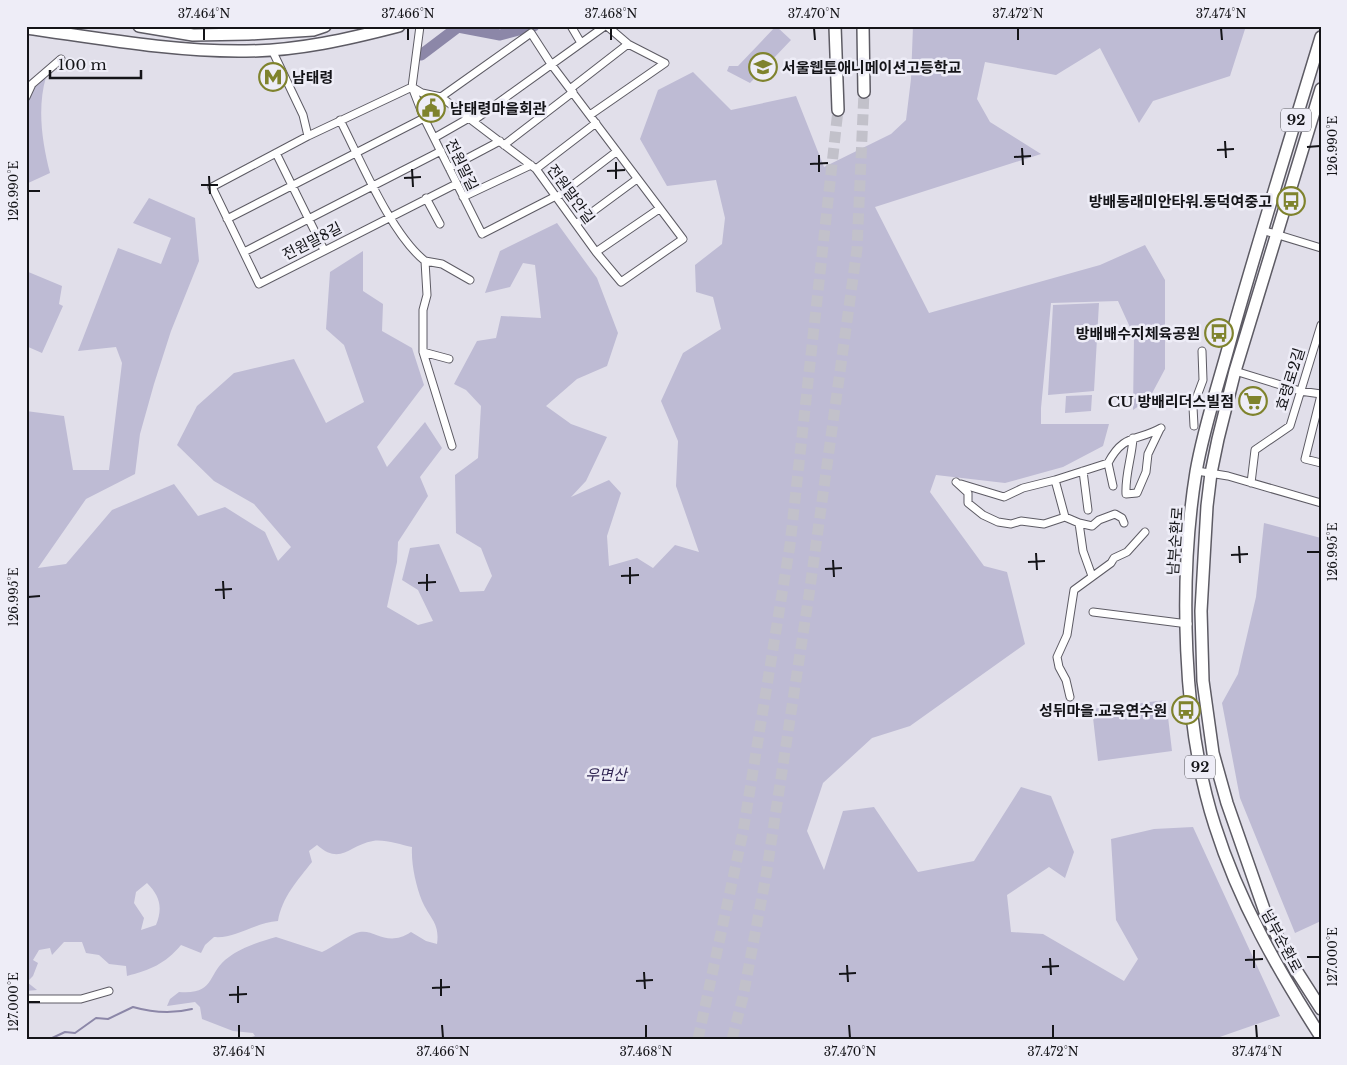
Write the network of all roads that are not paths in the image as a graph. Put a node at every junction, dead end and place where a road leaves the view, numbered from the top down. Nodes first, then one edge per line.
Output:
1 (139, 26) edge
2 (325, 26) edge
3 (399, 26) edge
4 (420, 26) edge
5 (571, 26) edge
6 (606, 26) edge
7 (836, 26) edge
8 (863, 26) edge
9 (26, 28) edge
10 (77, 30) edge
11 (1321, 37) edge
12 (581, 43) junction
13 (628, 44) junction
14 (272, 50) junction
15 (61, 59) dead end
16 (551, 64) junction
17 (412, 87) junction
18 (1321, 89) edge
19 (572, 90) junction
20 (864, 92) tunnel mouth
21 (441, 97) junction
22 (27, 98) edge
23 (1318, 109) edge
24 (838, 110) tunnel mouth
25 (590, 115) junction
26 (424, 118) junction
27 (340, 120) junction
28 (471, 120) junction
29 (596, 123) junction
30 (308, 136) junction
31 (434, 138) junction
32 (502, 143) junction
33 (441, 151) junction
34 (357, 152) junction
35 (616, 152) junction
36 (276, 153) junction
37 (533, 167) junction
38 (448, 168) junction
39 (637, 179) junction
40 (456, 184) junction
41 (374, 185) junction
42 (292, 186) junction
43 (462, 197) junction
44 (556, 197) junction
45 (426, 198) junction
46 (659, 209) junction
47 (390, 217) junction
48 (227, 219) junction
49 (309, 219) junction
50 (440, 224) dead end
51 (576, 224) junction
52 (1262, 230) junction
53 (1276, 235) junction
54 (1321, 248) edge
55 (324, 250) junction
56 (244, 252) junction
57 (596, 252) junction
58 (425, 261) junction
59 (470, 280) dead end
60 (1321, 325) edge
61 (1202, 351) dead end
62 (423, 352) junction
63 (449, 359) dead end
64 (1235, 371) junction
65 (1300, 391) junction
66 (1321, 395) edge
67 (1194, 426) dead end
68 (1134, 438) junction
69 (452, 446) dead end
70 (1108, 463) junction
71 (1321, 463) edge
72 (1083, 471) junction
73 (1196, 471) junction
74 (1211, 473) junction
75 (1055, 480) junction
76 (1251, 483) junction
77 (1113, 486) dead end
78 (1321, 503) edge
79 (1088, 510) dead end
80 (1065, 517) junction
81 (1079, 523) junction
82 (1124, 523) dead end
83 (1145, 532) dead end
84 (1092, 576) junction
85 (1093, 612) dead end
86 (1188, 624) junction
87 (1070, 697) dead end
88 (109, 992) dead end
89 (26, 999) edge
90 (1321, 1009) edge
91 (1321, 1036) edge

1 - 2 main road
3 - 14 main road
4 - 17 street, 전원말길
5 - 12 street
6 - 12 street
6 - 13 street
7 - 24 main road
8 - 20 main road
9 - 10 main road
10 - 14 main road
11 - 52 main road, 남부순환로 / 92
12 - 16 street
13 - 19 street
13 - 25 street
14 - 30 street
15 - 22 street
16 - 19 street
16 - 21 street
16 - 28 street
17 - 21 street, 전원말안길
17 - 26 street, 전원말길
17 - 27 street
18 - 23 main road, 남부순환로 / 92
19 - 25 street
19 - 32 street
21 - 28 street, 전원말안길
23 - 53 main road, 남부순환로 / 92
25 - 29 street
26 - 31 street, 전원말길
26 - 34 street
27 - 30 street
27 - 34 street
28 - 31 street
28 - 32 street, 전원말안길
29 - 35 street
29 - 37 street
30 - 36 street
31 - 33 street, 전원말길
32 - 37 street, 전원말안길
32 - 38 street
33 - 38 street, 전원말길
33 - 41 street
34 - 41 street
34 - 42 street
35 - 39 street
35 - 44 street
36 - 42 street
36 - 48 street
37 - 43 street
37 - 44 street, 전원말안길
38 - 40 street, 전원말길
39 - 46 street
39 - 51 street
40 - 43 street, 전원말길
40 - 45 street, 전원말8길
41 - 47 street
41 - 49 street
42 - 48 street
42 - 49 street
43 - 44 street, 전원말길
44 - 51 street, 전원말안길
45 - 47 street, 전원말8길
45 - 50 street
46 - 57 street
46 - 57 street, 전원말안길
47 - 55 street, 전원말8길
47 - 58 street
48 - 56 street
49 - 55 street
49 - 56 street
51 - 57 street, 전원말안길
52 - 53 street
52 - 73 main road, 남부순환로 / 92
53 - 54 street
53 - 64 main road, 남부순환로 / 92
55 - 56 street, 전원말8길
58 - 59 street
58 - 62 street
60 - 65 street, 효령로2길
61 - 67 street
62 - 63 street
62 - 69 street
64 - 65 street
64 - 74 main road, 남부순환로 / 92
65 - 66 street
65 - 76 street, 효령로2길
66 - 71 street
68 - 68 street
68 - 70 street
70 - 72 street
70 - 77 street
72 - 75 street
72 - 79 street
73 - 74 street
73 - 86 main road, 남부순환로 / 92
74 - 76 street
74 - 90 main road, 남부순환로 / 92
75 - 80 street
75 - 80 street
76 - 78 street
80 - 81 street
81 - 82 street
81 - 84 street
83 - 84 street
84 - 87 street
85 - 86 street
86 - 91 main road, 남부순환로 / 92
88 - 89 street

